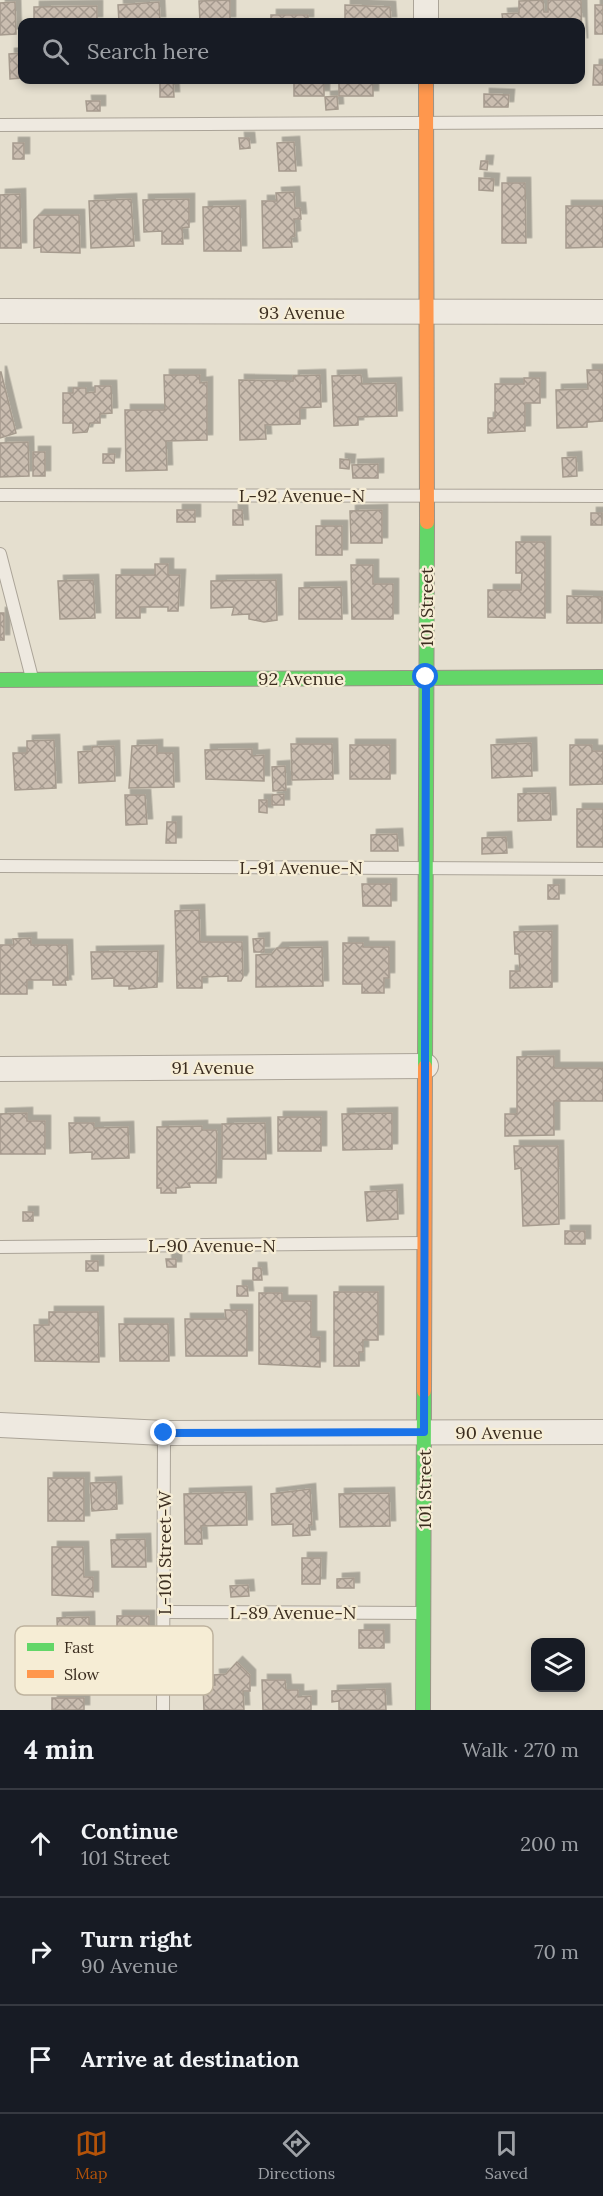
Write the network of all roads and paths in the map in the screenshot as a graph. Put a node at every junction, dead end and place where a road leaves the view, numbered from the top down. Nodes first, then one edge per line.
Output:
1 (426, 0) edge
2 (426, 18) edge
3 (426, 84) edge
4 (426, 122) junction
5 (603, 122) edge
6 (0, 125) edge
7 (0, 311) edge
8 (428, 312) junction
9 (603, 312) edge
10 (0, 495) edge
11 (426, 495) junction
12 (603, 496) edge
13 (0, 555) edge
14 (426, 677) junction
15 (603, 677) edge
16 (32, 680) junction
17 (5, 683) edge
18 (0, 866) edge
19 (426, 868) junction
20 (603, 869) edge
21 (426, 1066) junction
22 (0, 1069) edge
23 (425, 1243) junction
24 (0, 1247) edge
25 (0, 1425) edge
26 (424, 1432) junction
27 (603, 1432) edge
28 (164, 1433) junction
29 (163, 1612) junction
30 (423, 1613) junction
31 (163, 1626) edge
32 (423, 1710) edge

1 - 2 street
3 - 4 street, 101 Street
4 - 5 lane
4 - 6 lane
4 - 8 street, 101 Street
7 - 8 street, 93 Avenue
8 - 9 street, 93 Avenue
8 - 11 street, 101 Street
10 - 11 lane, L-92 Avenue-N
11 - 12 lane, L-92 Avenue-N
11 - 14 street, 101 Street
13 - 16 lane
14 - 15 street, 92 Avenue
14 - 16 street, 92 Avenue
14 - 19 street, 101 Street
16 - 17 street, 92 Avenue
18 - 19 lane, L-91 Avenue-N
19 - 20 lane, L-91 Avenue-N
19 - 21 street, 101 Street
21 - 22 street, 91 Avenue
21 - 23 street, 101 Street
23 - 24 lane, L-90 Avenue-N
23 - 26 street, 101 Street
25 - 28 street, 90 Avenue
26 - 27 street, 90 Avenue
26 - 28 street, 90 Avenue
26 - 30 street, 101 Street
28 - 29 lane, L-101 Street-W
29 - 30 lane, L-89 Avenue-N
29 - 31 lane, L-101 Street-W
30 - 32 street, 101 Street

